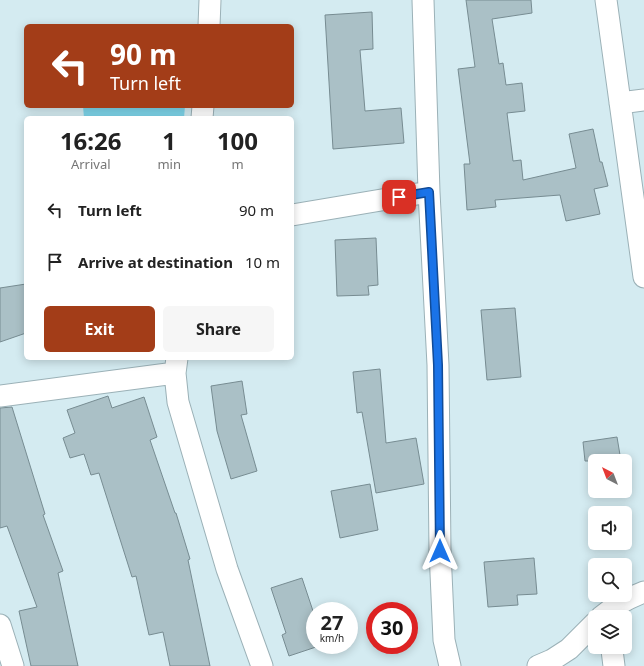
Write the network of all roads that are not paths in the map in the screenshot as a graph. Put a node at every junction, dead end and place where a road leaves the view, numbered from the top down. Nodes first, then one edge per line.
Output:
1 (210, 0) edge
2 (423, 0) edge
3 (606, 0) edge
4 (208, 24) edge
5 (644, 100) edge
6 (620, 103) junction
7 (429, 192) junction
8 (294, 215) edge
9 (644, 277) edge
10 (176, 365) edge
11 (0, 396) edge
12 (644, 592) edge
13 (610, 610) edge
14 (0, 625) edge
15 (588, 631) edge
16 (612, 654) edge
17 (13, 666) edge
18 (262, 666) edge
19 (450, 666) edge
20 (538, 666) edge
21 (614, 666) edge

1 - 4 street
2 - 7 street
3 - 6 street
5 - 6 street
6 - 9 street
7 - 8 street
7 - 19 street
10 - 11 street
10 - 18 street
12 - 13 street
14 - 17 street
15 - 20 street
16 - 21 street

